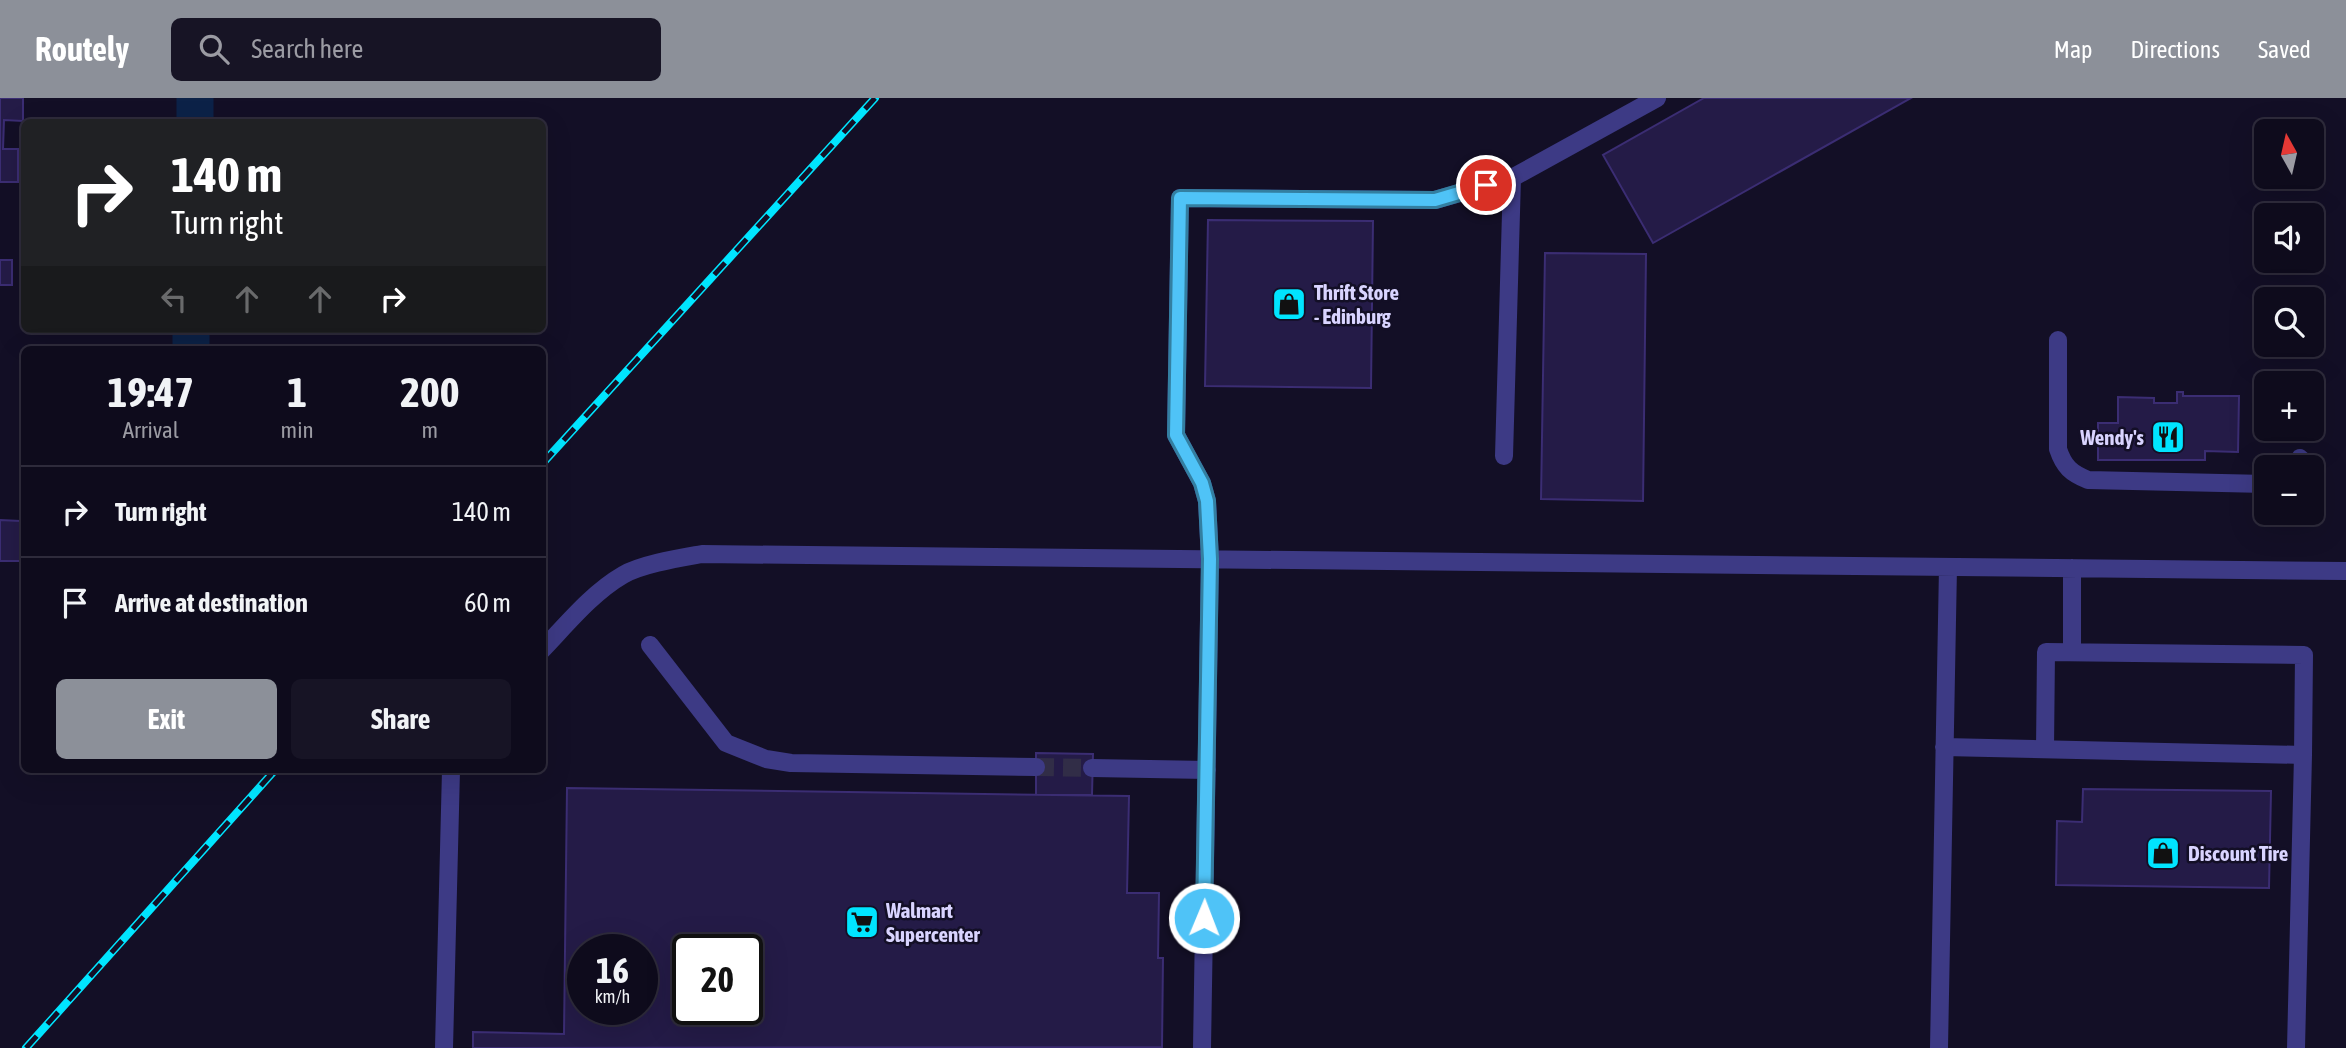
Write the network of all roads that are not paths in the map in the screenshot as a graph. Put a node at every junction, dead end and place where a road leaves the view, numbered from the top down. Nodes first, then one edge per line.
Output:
1 (1657, 98) edge
2 (1512, 178) junction
3 (2059, 340) dead end
4 (1504, 456) dead end
5 (2254, 484) edge
6 (1210, 559) junction
7 (1948, 567) junction
8 (2072, 568) junction
9 (2346, 571) edge
10 (650, 645) dead end
11 (546, 646) edge
12 (2072, 652) junction
13 (1944, 747) junction
14 (2045, 749) junction
15 (2303, 755) junction
16 (1036, 767) tunnel mouth
17 (1092, 768) tunnel mouth
18 (1207, 770) junction
19 (451, 773) edge
20 (444, 1048) edge
21 (1202, 1048) edge
22 (1939, 1048) edge
23 (2296, 1048) edge

1 - 2 lane
2 - 4 lane
2 - 6 lane
3 - 5 lane
6 - 7 lane
6 - 11 lane
6 - 18 lane
7 - 8 lane
7 - 13 lane
8 - 9 lane
8 - 12 lane
10 - 16 lane
12 - 14 lane
12 - 15 lane
13 - 14 lane
13 - 22 lane
14 - 15 lane
15 - 23 lane
17 - 18 lane
18 - 21 lane
19 - 20 lane

